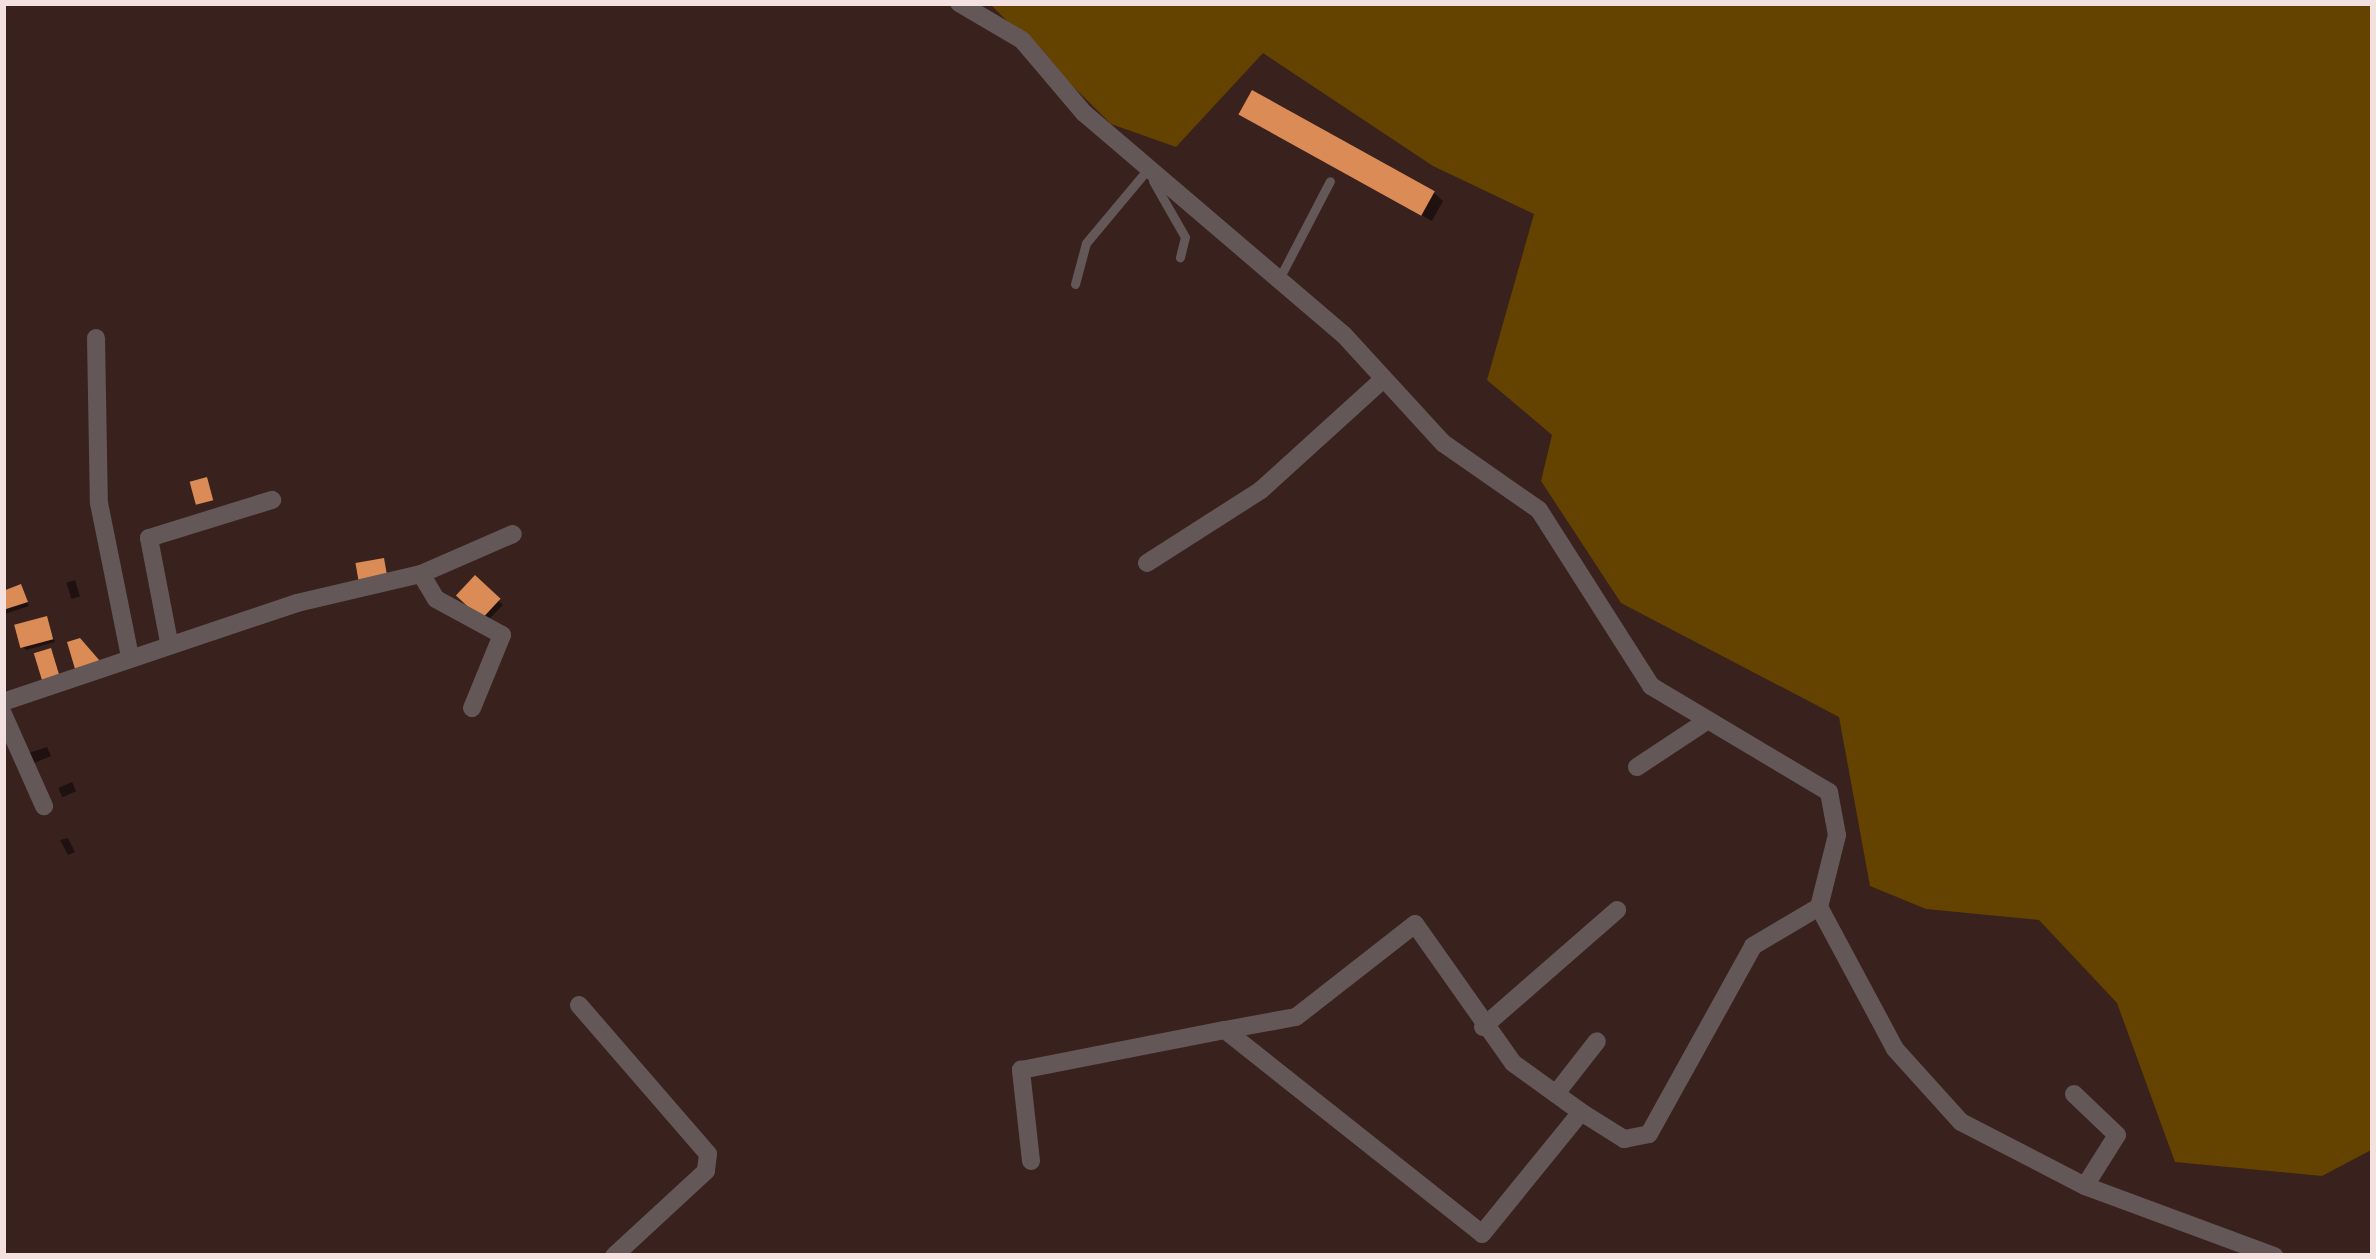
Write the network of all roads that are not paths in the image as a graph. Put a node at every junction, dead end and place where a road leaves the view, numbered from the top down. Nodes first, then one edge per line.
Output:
1 (959, 3) edge
2 (1148, 170) junction
3 (1330, 181) dead end
4 (1180, 257) dead end
5 (1076, 284) dead end
6 (1276, 284) junction
7 (96, 338) dead end
8 (1382, 381) junction
9 (272, 500) dead end
10 (514, 534) dead end
11 (146, 551) junction
12 (106, 553) junction
13 (1147, 563) dead end
14 (421, 574) junction
15 (169, 642) junction
16 (130, 657) junction
17 (3, 702) edge
18 (472, 708) dead end
19 (3, 714) edge
20 (1702, 724) junction
21 (1637, 766) dead end
22 (44, 806) dead end
23 (1819, 907) junction
24 (1617, 910) dead end
25 (579, 1005) dead end
26 (1483, 1028) junction
27 (1225, 1030) junction
28 (1597, 1041) dead end
29 (1558, 1091) junction
30 (2074, 1094) dead end
31 (1581, 1112) junction
32 (1031, 1161) dead end
33 (2085, 1186) junction
34 (614, 1256) edge
35 (2273, 1256) edge

1 - 2 street
2 - 4 lane
2 - 5 lane
2 - 6 street
3 - 6 lane
6 - 8 street
7 - 12 street
8 - 13 street
8 - 20 street
9 - 11 street
10 - 14 street
11 - 12 street
11 - 15 street
12 - 16 street
14 - 15 street
14 - 18 street
15 - 16 street
16 - 17 street
19 - 22 street
20 - 21 street
20 - 23 street
23 - 31 street
23 - 33 street
24 - 26 street
25 - 34 street
26 - 27 street
26 - 29 street
27 - 31 street
27 - 32 street
28 - 29 street
29 - 31 street
30 - 33 street
33 - 35 street

